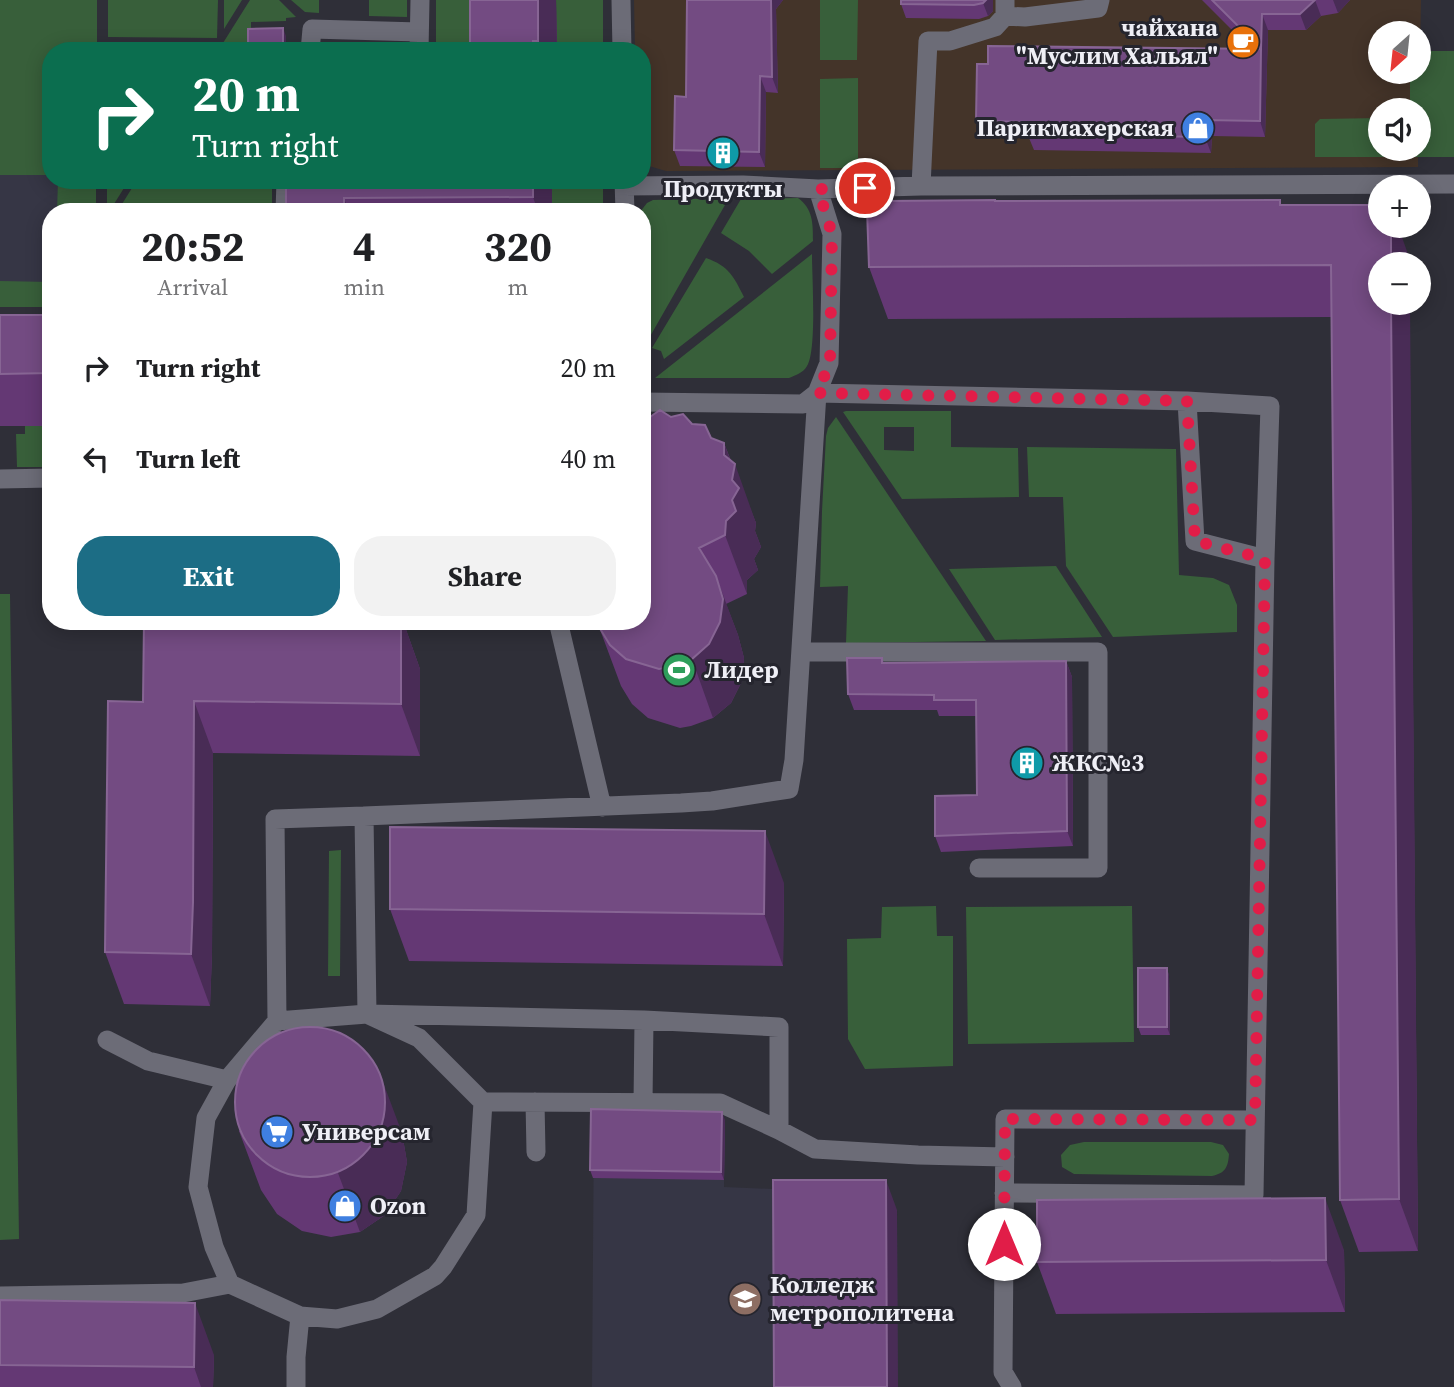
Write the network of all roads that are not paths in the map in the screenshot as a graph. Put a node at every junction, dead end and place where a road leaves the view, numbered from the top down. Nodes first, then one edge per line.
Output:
1 (420, 0) edge
2 (621, 0) edge
3 (1100, 0) edge
4 (1005, 8) edge
5 (311, 42) edge
6 (419, 42) edge
7 (622, 42) edge
8 (651, 183) edge
9 (1454, 184) edge
10 (921, 186) junction
11 (818, 189) junction
12 (817, 393) junction
13 (1187, 401) junction
14 (651, 402) edge
15 (42, 478) edge
16 (0, 479) edge
17 (1265, 559) junction
18 (560, 630) edge
19 (802, 652) junction
20 (602, 807) junction
21 (365, 816) junction
22 (979, 868) dead end
23 (367, 1014) junction
24 (644, 1020) junction
25 (277, 1021) junction
26 (107, 1040) dead end
27 (227, 1080) junction
28 (483, 1102) junction
29 (535, 1102) junction
30 (643, 1103) junction
31 (1255, 1120) junction
32 (779, 1130) junction
33 (536, 1152) dead end
34 (1005, 1157) junction
35 (1004, 1193) junction
36 (230, 1284) junction
37 (0, 1296) edge
38 (300, 1316) junction
39 (296, 1387) edge
40 (1012, 1387) edge

1 - 6 lane
2 - 7 lane
3 - 4 lane
4 - 10 lane
5 - 6 lane
8 - 11 lane
9 - 10 lane
10 - 11 lane
11 - 12 lane
12 - 13 lane
12 - 14 lane
12 - 19 lane
13 - 17 lane
13 - 17 lane
15 - 16 lane
17 - 31 lane
18 - 20 lane
19 - 20 lane
19 - 22 lane
20 - 21 lane
21 - 23 lane
21 - 25 lane
23 - 24 lane
23 - 25 lane
23 - 28 lane
24 - 30 lane
24 - 32 lane
25 - 27 lane
26 - 27 lane
27 - 36 lane
28 - 29 lane
28 - 38 lane
29 - 30 lane
29 - 33 lane
30 - 32 lane
31 - 34 lane
31 - 35 lane
32 - 34 lane
34 - 35 lane
35 - 40 lane
36 - 37 lane
36 - 38 lane
38 - 39 lane

